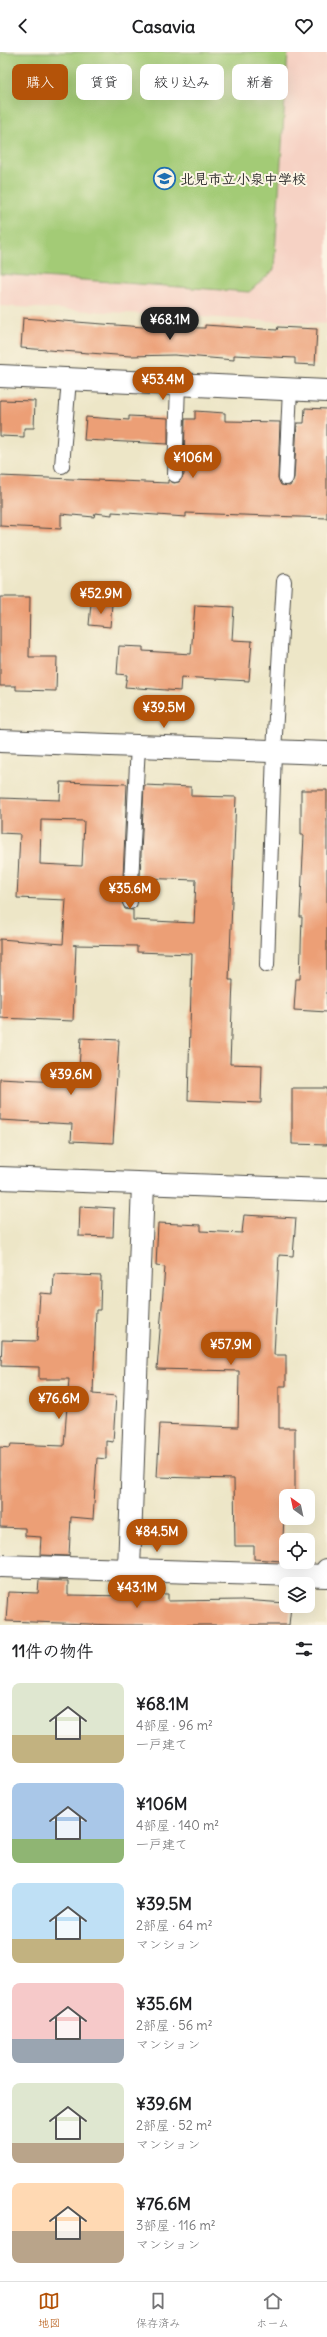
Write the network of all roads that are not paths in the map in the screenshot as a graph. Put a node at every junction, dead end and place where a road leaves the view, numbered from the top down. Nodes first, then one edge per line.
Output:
1 (0, 376) edge
2 (69, 379) junction
3 (178, 384) junction
4 (290, 389) junction
5 (327, 391) edge
6 (62, 466) dead end
7 (175, 475) dead end
8 (286, 478) dead end
9 (284, 581) dead end
10 (0, 741) edge
11 (138, 745) junction
12 (274, 751) junction
13 (327, 753) edge
14 (130, 902) dead end
15 (267, 965) dead end
16 (0, 1178) edge
17 (143, 1184) junction
18 (327, 1190) edge
19 (0, 1566) edge
20 (129, 1570) junction
21 (327, 1570) edge

1 - 2 street
2 - 3 street
2 - 6 lane
3 - 4 street
3 - 7 lane
4 - 5 street
4 - 8 lane
9 - 12 lane
10 - 11 street
11 - 12 street
11 - 14 lane
12 - 13 street
12 - 15 lane
16 - 17 street
17 - 18 street
17 - 20 street
19 - 20 street
20 - 21 street

